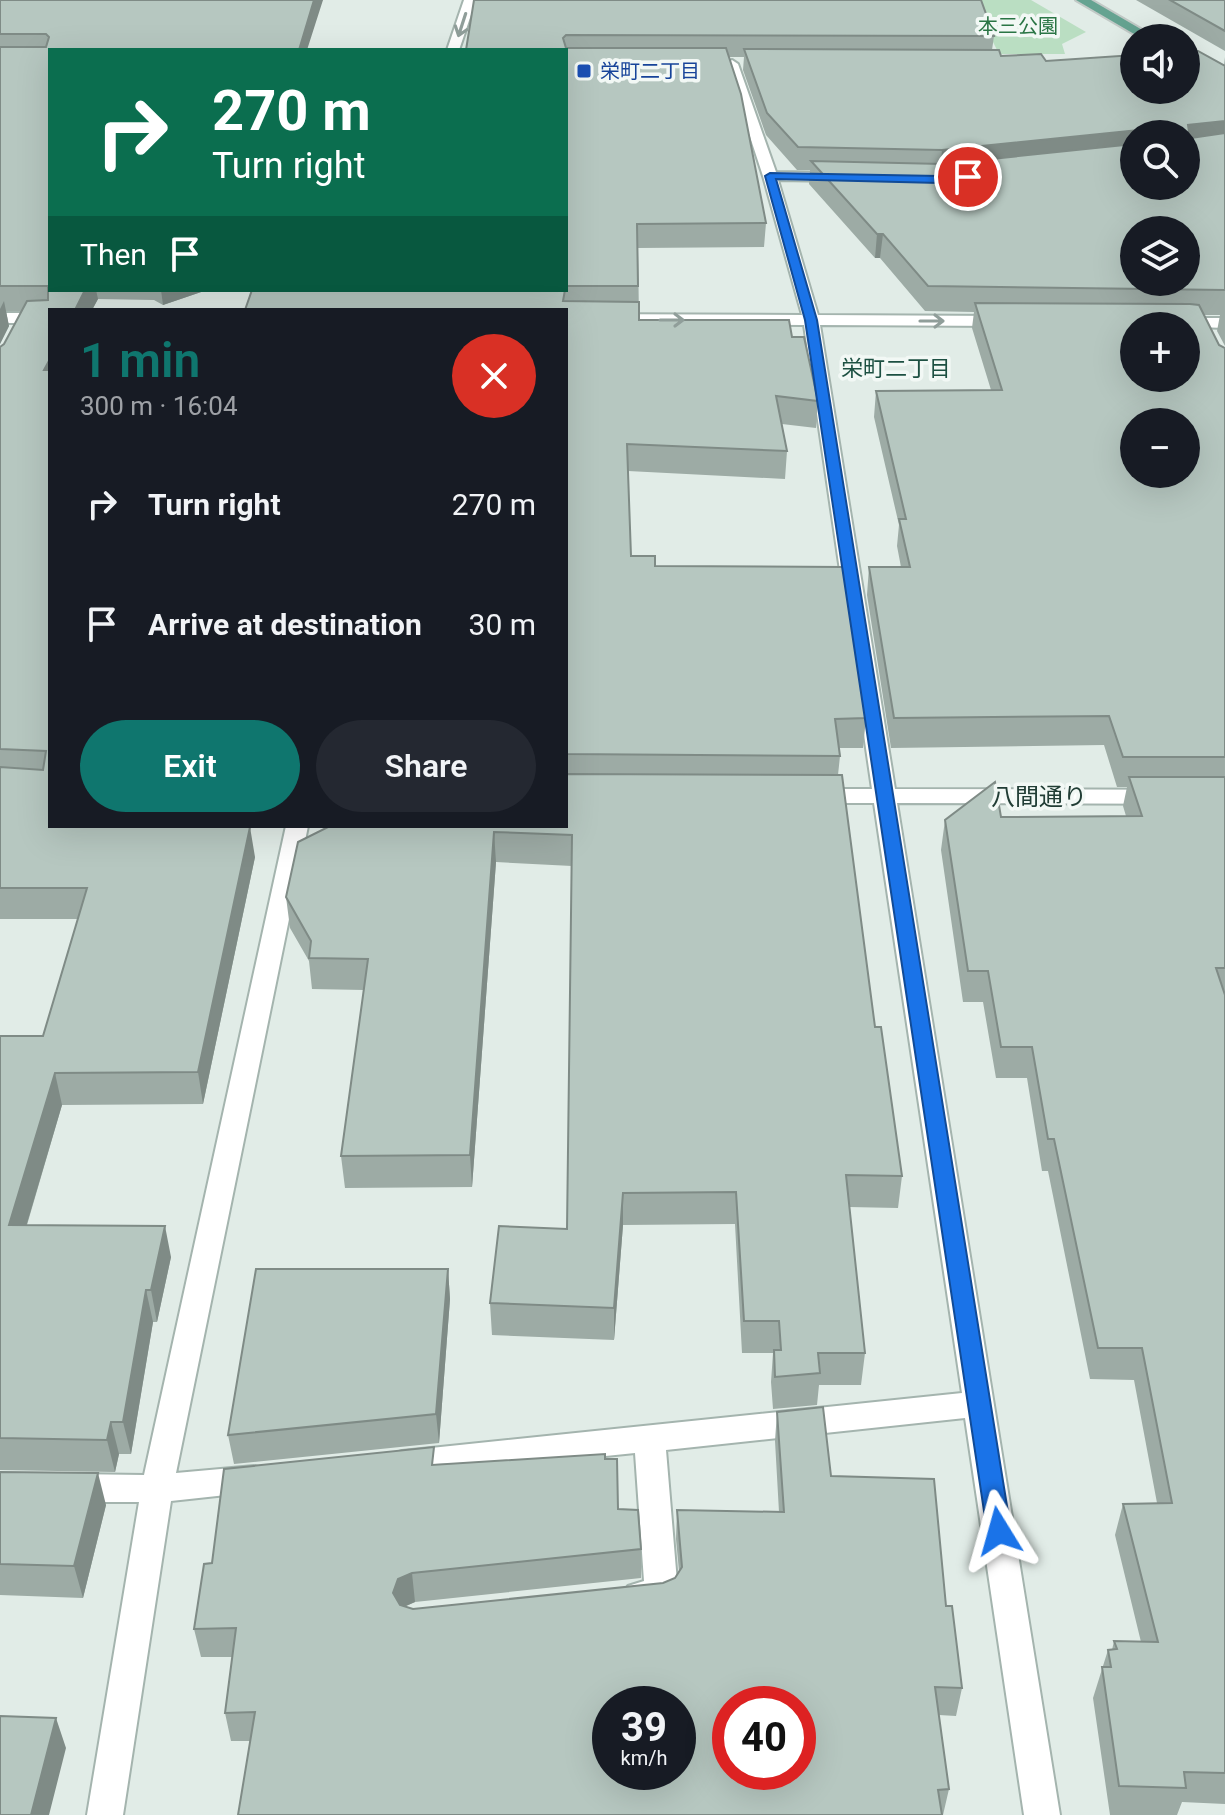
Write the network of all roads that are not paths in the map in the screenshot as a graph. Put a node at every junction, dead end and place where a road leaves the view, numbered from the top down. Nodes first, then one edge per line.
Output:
1 (470, 0) edge
2 (1082, 0) edge
3 (1125, 24) edge
4 (454, 48) edge
5 (732, 64) edge
6 (770, 176) junction
7 (863, 178) edge
8 (0, 318) edge
9 (48, 318) edge
10 (568, 319) edge
11 (811, 320) junction
12 (1015, 321) edge
13 (1202, 323) joint
14 (1225, 323) edge
15 (1214, 346) edge
16 (795, 796) edge
17 (887, 796) junction
18 (1225, 797) edge
19 (297, 828) edge
20 (980, 1404) junction
21 (650, 1438) junction
22 (379, 1466) edge
23 (284, 1476) edge
24 (47, 1488) edge
25 (157, 1489) junction
26 (615, 1599) edge
27 (105, 1815) edge
28 (1042, 1815) edge

1 -> 4 street
2 - 3 main road
5 - 6 street
6 - 7 street
6 - 11 street
8 - 9 street
10 -> 11 street
11 -> 12 street
11 - 17 street
13 - 14 street
13 - 15 street
16 - 17 street, 八間通り
17 - 18 street, 八間通り
17 - 20 street
19 - 25 street
20 - 21 street
20 - 28 street
21 - 22 street
21 - 26 street
23 - 25 street
24 - 25 street
25 - 27 street

